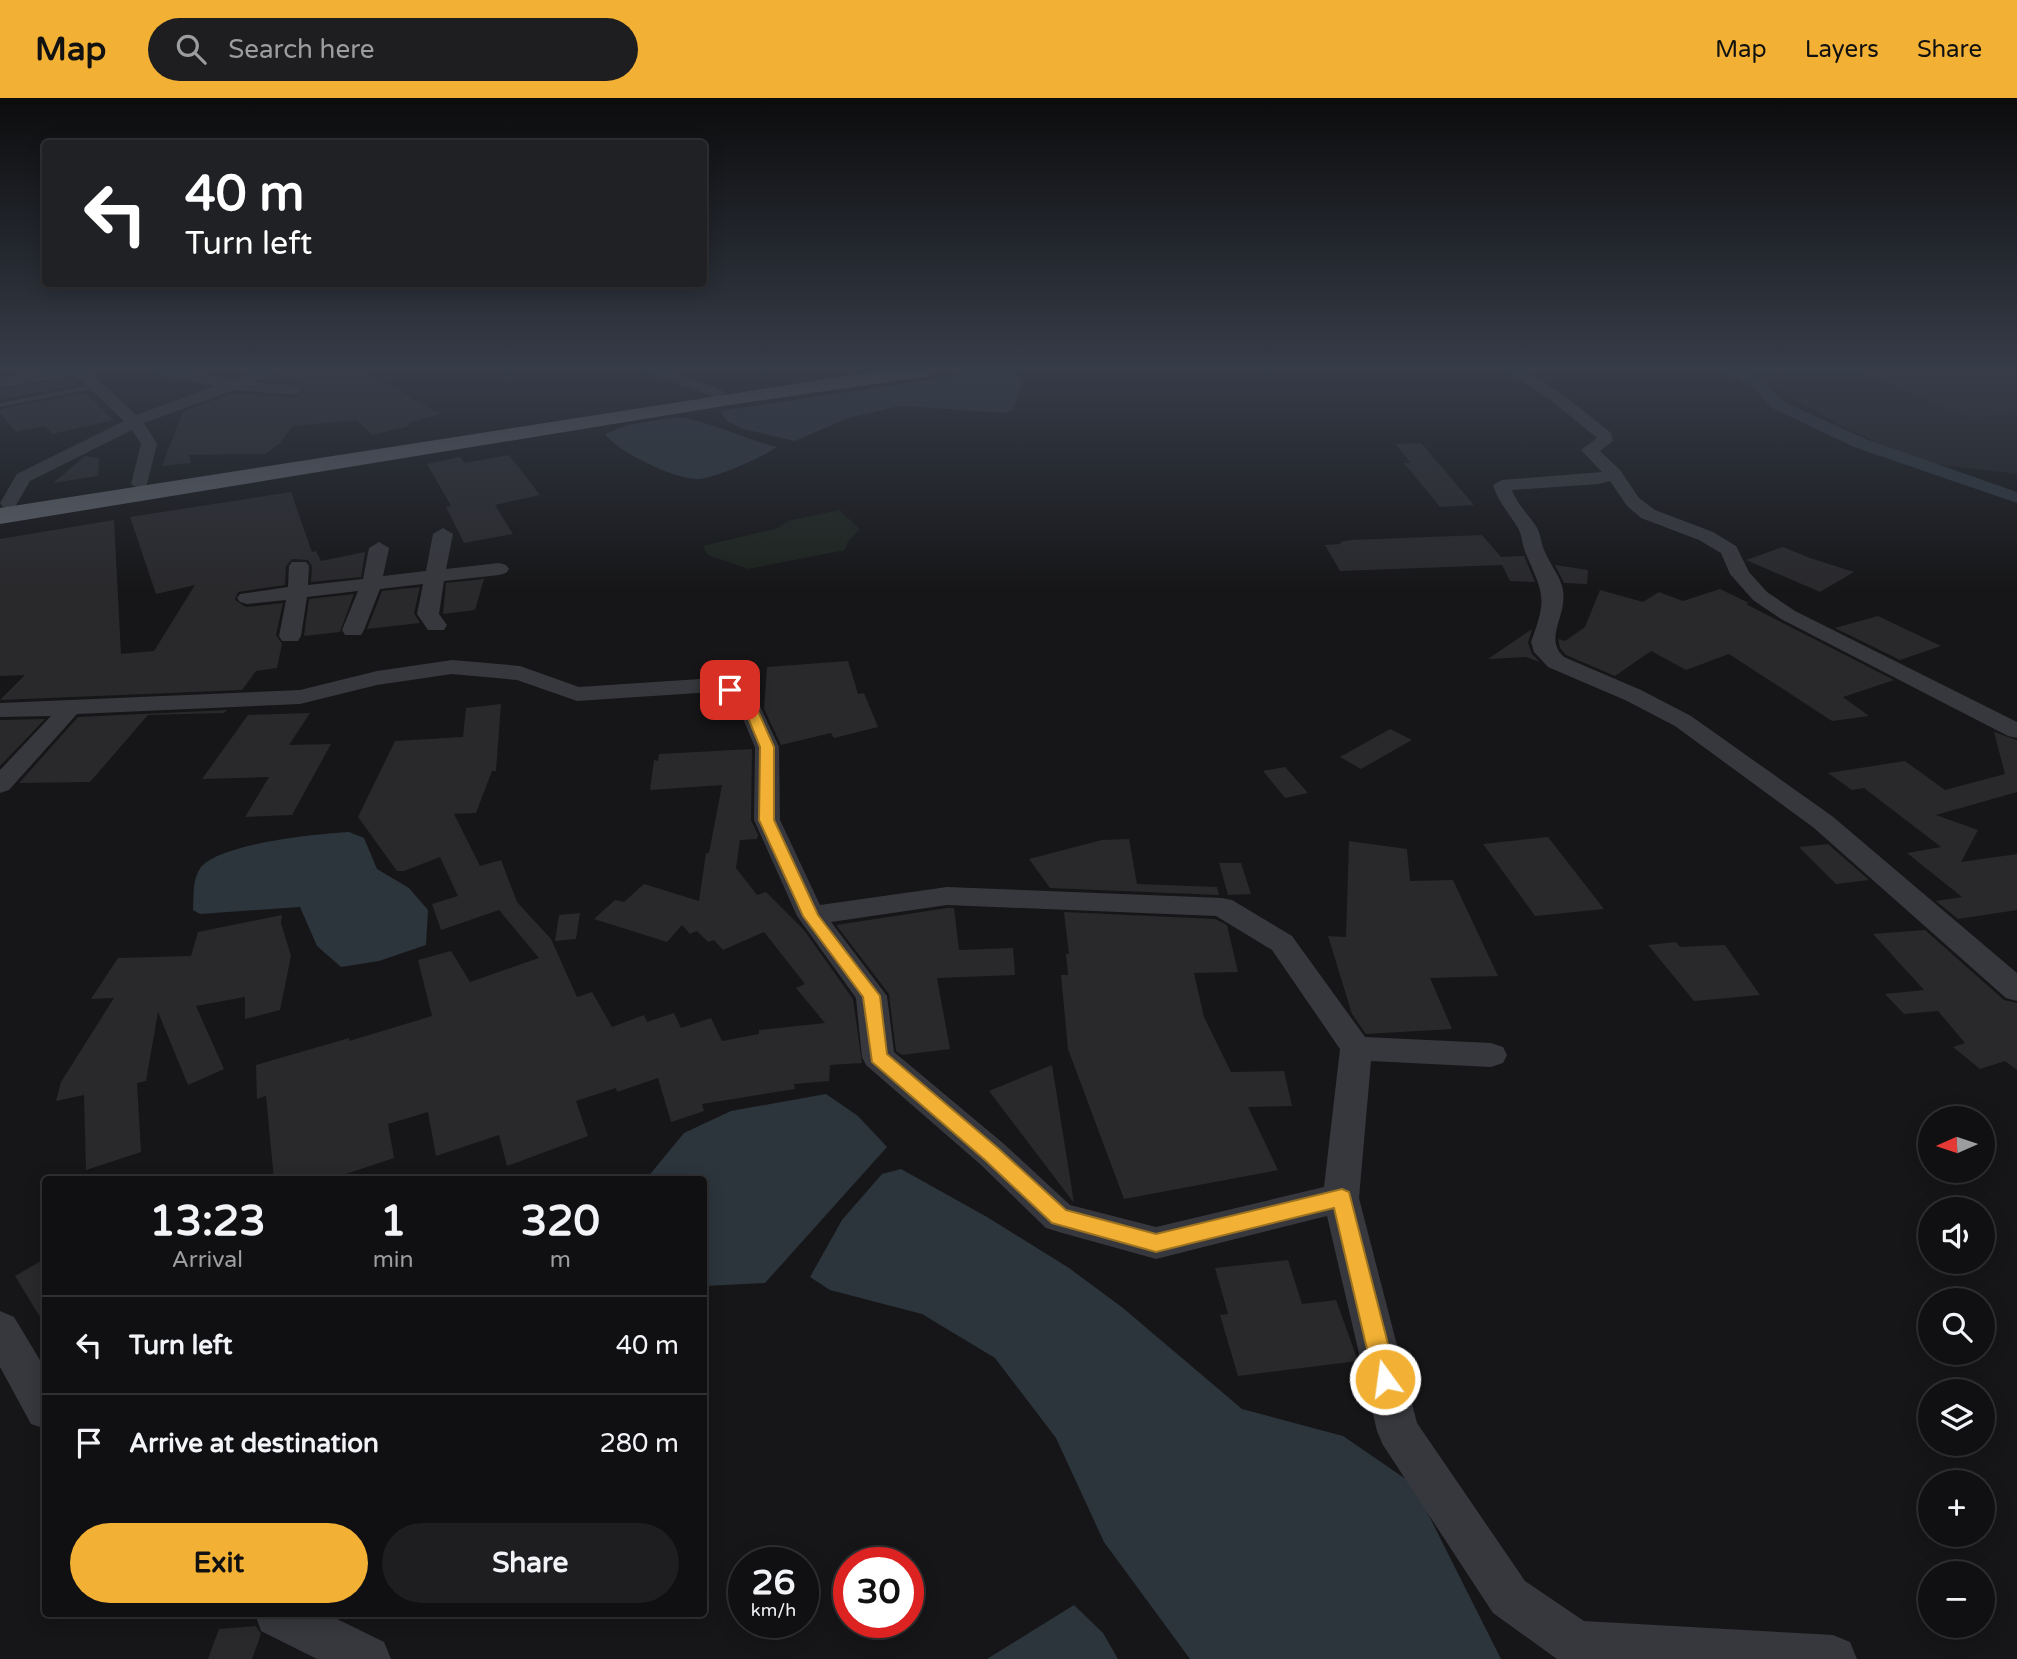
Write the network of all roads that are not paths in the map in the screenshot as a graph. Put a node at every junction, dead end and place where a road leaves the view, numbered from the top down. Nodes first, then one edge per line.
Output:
1 (91, 444) edge
2 (149, 444) edge
3 (395, 444) edge
4 (431, 444) edge
5 (1600, 444) edge
6 (1614, 474) junction
7 (140, 484) junction
8 (3, 508) edge
9 (443, 534) dead end
10 (379, 548) dead end
11 (299, 566) dead end
12 (499, 569) dead end
13 (437, 576) junction
14 (372, 583) junction
15 (298, 592) junction
16 (247, 598) dead end
17 (436, 625) dead end
18 (353, 630) dead end
19 (290, 636) dead end
20 (52, 708) junction
21 (0, 710) edge
22 (2017, 731) edge
23 (0, 785) edge
24 (811, 916) junction
25 (2017, 990) edge
26 (1356, 1048) junction
27 (1491, 1055) dead end
28 (1342, 1198) junction
29 (0, 1329) edge
30 (42, 1403) edge
31 (284, 1617) edge
32 (367, 1659) edge
33 (1833, 1659) edge

1 - 8 street
2 - 7 street
3 - 7 highway
4 - 8 highway
5 - 6 street
6 - 22 street
6 - 25 street
7 - 8 highway
9 - 13 street
10 - 14 street
11 - 15 street
12 - 13 street
13 - 14 street
13 - 17 street
14 - 15 street
14 - 18 street
15 - 16 street
15 - 19 street
20 - 21 street
20 - 23 street
20 - 24 street
24 - 26 street
24 - 28 street
26 - 27 street
26 - 28 street
28 - 33 street
29 - 30 street
31 - 32 street

